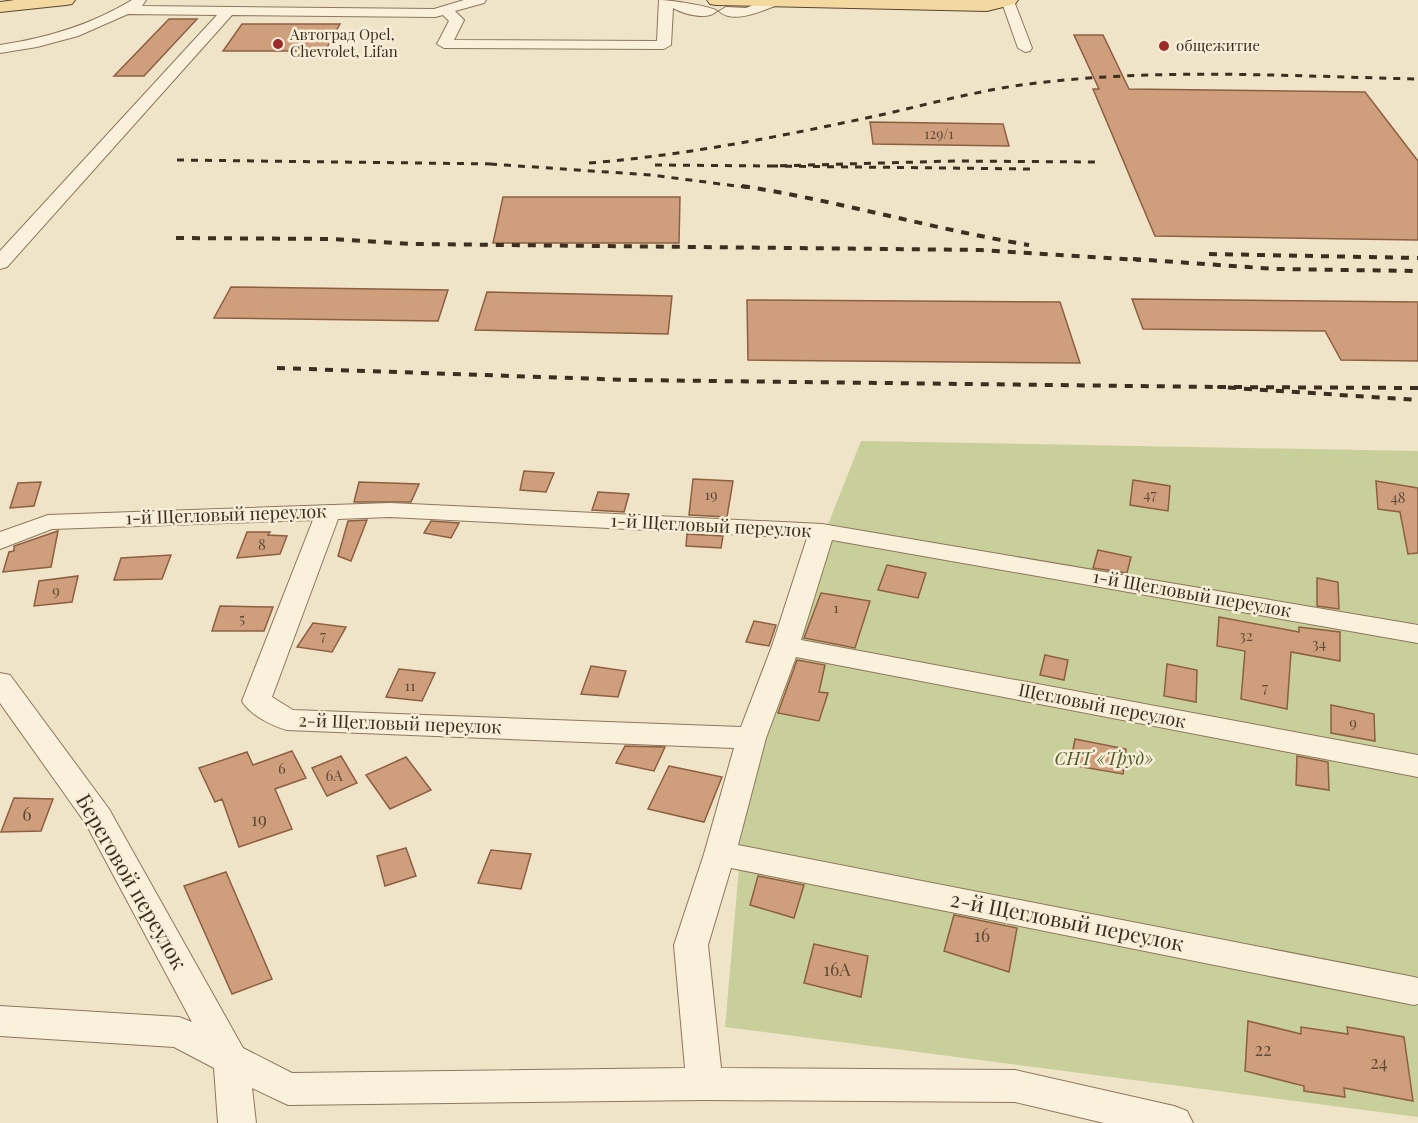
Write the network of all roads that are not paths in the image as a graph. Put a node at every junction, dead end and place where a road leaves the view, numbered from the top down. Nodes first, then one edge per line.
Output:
1 (66, 0) edge
2 (142, 0) edge
3 (478, 0) edge
4 (667, 0) edge
5 (1008, 0) edge
6 (775, 1) edge
7 (0, 7) edge
8 (717, 7) edge
9 (126, 10) junction
10 (445, 10) junction
11 (228, 11) junction
12 (1025, 48) dead end
13 (0, 49) edge
14 (0, 263) edge
15 (328, 512) junction
16 (822, 531) junction
17 (0, 542) edge
18 (1418, 634) edge
19 (786, 646) junction
20 (0, 682) edge
21 (751, 738) junction
22 (1418, 766) edge
23 (720, 854) junction
24 (1414, 991) dead end
25 (0, 1022) edge
26 (231, 1060) junction
27 (705, 1084) junction
28 (237, 1123) edge
29 (1174, 1123) edge

1 - 7 main road
2 - 9 street
3 - 10 street
4 - 8 street
4 - 10 street
5 - 6 main road
5 - 12 street
6 - 8 main road
9 - 11 street
9 - 13 street
10 - 11 street
11 - 14 street
15 - 16 street, 1-й Щегловый переулок
15 - 17 street, 1-й Щегловый переулок
15 - 21 street, 2-й Щегловый переулок
16 - 18 street, 1-й Щегловый переулок
16 - 19 street
19 - 21 street
19 - 22 street, Щегловый переулок
20 - 26 street, Береговой переулок
21 - 23 street
23 - 24 street, 2-й Щегловый переулок
23 - 27 street
25 - 26 street
26 - 27 street
26 - 28 street
27 - 29 street

